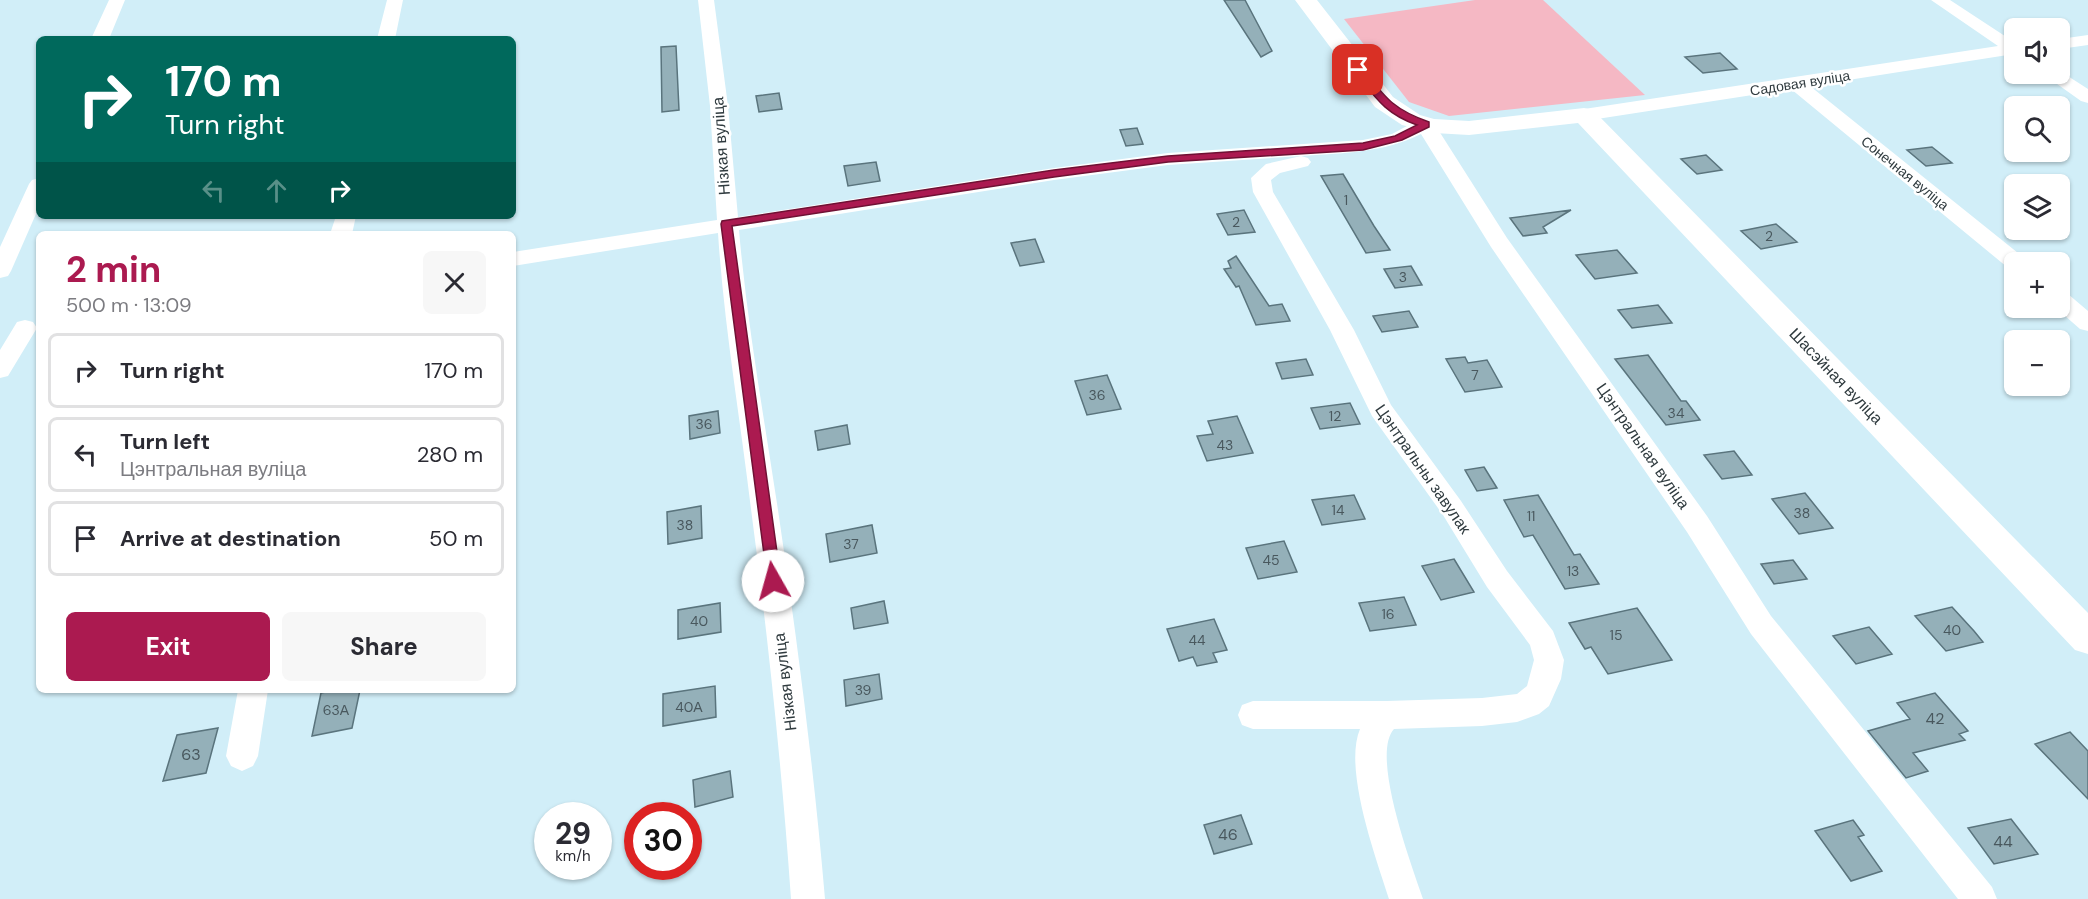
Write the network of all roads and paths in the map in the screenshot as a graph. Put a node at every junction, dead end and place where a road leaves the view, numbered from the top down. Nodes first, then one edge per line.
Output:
1 (117, 0) edge
2 (394, 0) edge
3 (706, 0) edge
4 (1306, 0) edge
5 (1938, 0) edge
6 (101, 36) edge
7 (387, 36) edge
8 (2088, 40) edge
9 (2004, 43) edge
10 (2070, 43) edge
11 (2004, 51) edge
12 (1796, 84) junction
13 (2068, 84) edge
14 (2088, 97) edge
15 (1584, 115) junction
16 (1425, 124) junction
17 (1341, 149) junction
18 (36, 191) edge
19 (726, 224) junction
20 (2004, 253) edge
21 (516, 259) edge
22 (0, 271) edge
23 (2070, 308) edge
24 (2088, 323) edge
25 (32, 327) edge
26 (0, 328) edge
27 (0, 370) edge
28 (2088, 638) edge
29 (252, 693) edge
30 (1253, 715) dead end
31 (1387, 715) junction
32 (242, 756) dead end
33 (808, 899) edge
34 (1406, 899) edge
35 (1980, 899) edge

1 - 6 street
2 - 7 street
3 - 19 street, Нізкая вуліца
4 - 16 main road
5 - 9 street, Садовая вуліца
8 - 10 street
11 - 12 street, Садовая вуліца
12 - 15 street, Садовая вуліца
12 - 20 street, Сонечная вуліца
13 - 14 street
15 - 16 main road
15 - 28 main road, Шасэйная вуліца
16 - 17 street
16 - 35 street, Цэнтральная вуліца
17 - 19 street
17 - 31 street, Цэнтральны завулак
18 - 22 street
19 - 21 street
19 - 33 street, Нізкая вуліца
23 - 24 street
25 - 26 street
25 - 27 street
29 - 32 street
30 - 31 street, Цэнтральны завулак
31 - 34 street

